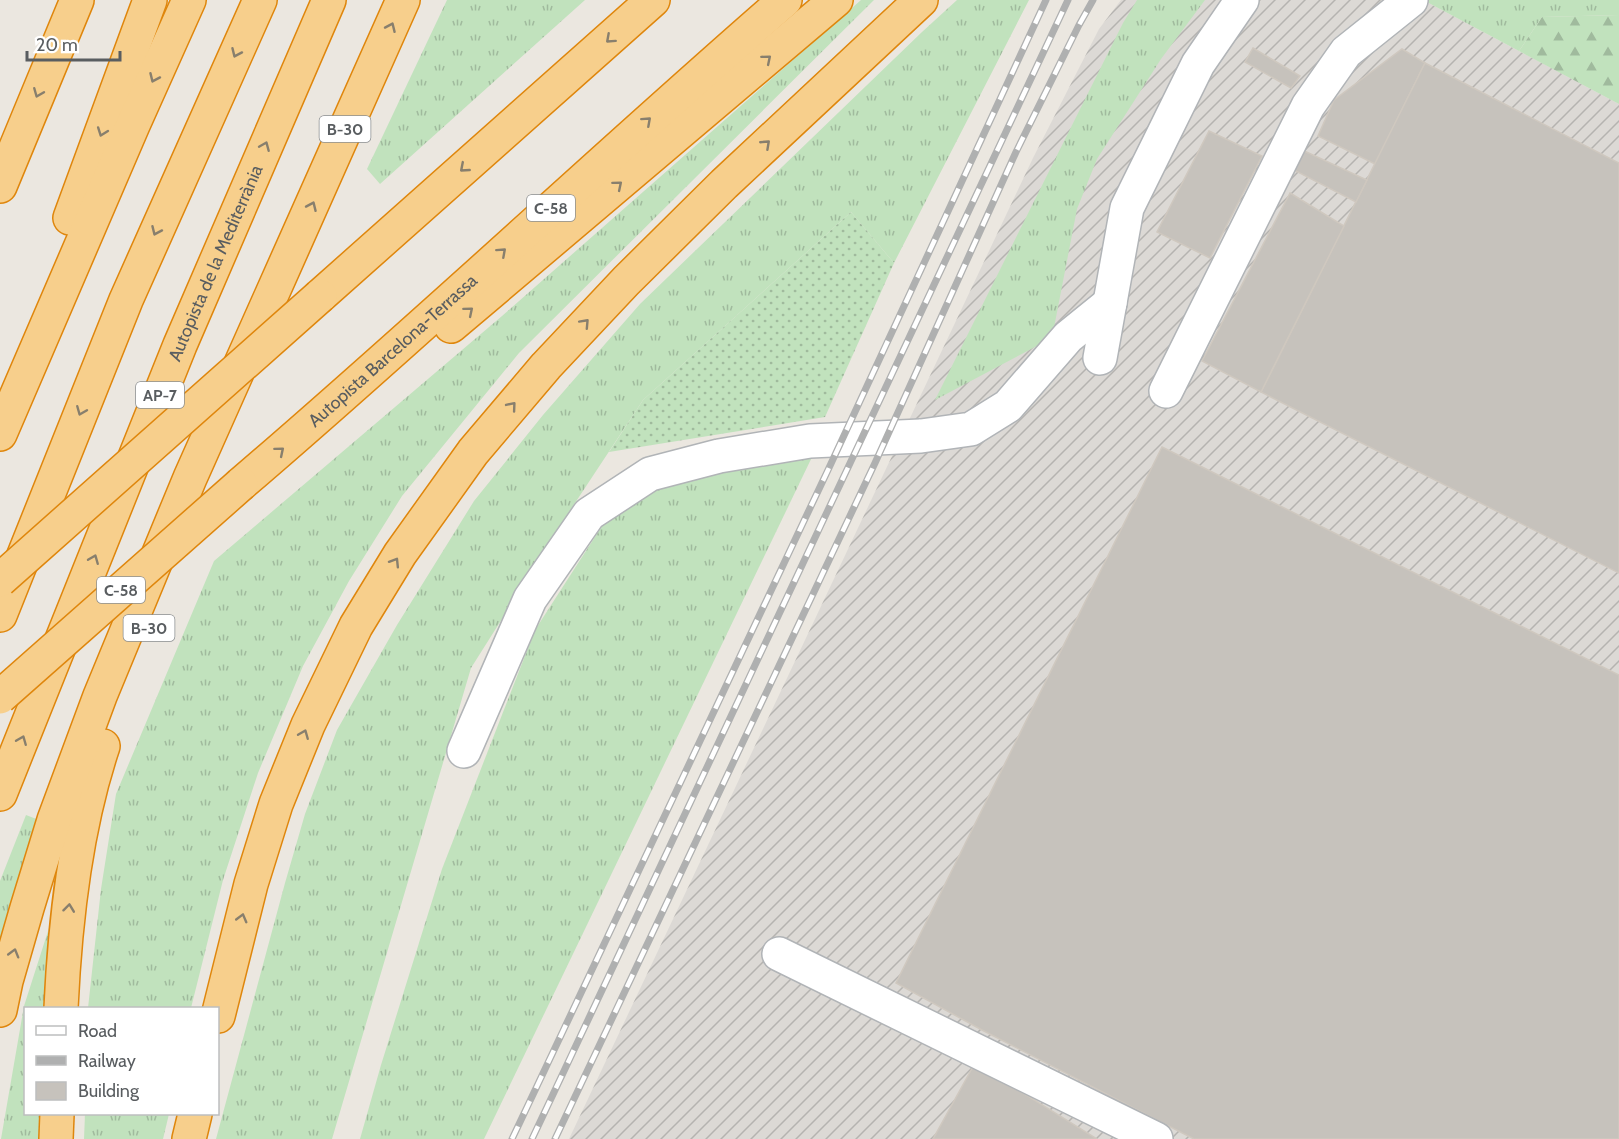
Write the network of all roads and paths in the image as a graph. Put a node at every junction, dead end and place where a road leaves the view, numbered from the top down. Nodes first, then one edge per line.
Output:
1 (77, 0) edge
2 (150, 0) edge
3 (189, 0) edge
4 (260, 0) edge
5 (328, 0) edge
6 (404, 0) edge
7 (653, 0) edge
8 (785, 0) edge
9 (836, 0) edge
10 (921, 0) edge
11 (1242, 0) edge
12 (1411, 0) edge
13 (0, 186) edge
14 (288, 259) junction
15 (1110, 303) junction
16 (1100, 358) dead end
17 (1166, 391) dead end
18 (0, 416) edge
19 (319, 418) junction
20 (0, 434) edge
21 (0, 580) edge
22 (0, 615) edge
23 (0, 697) edge
24 (464, 751) dead end
25 (0, 794) edge
26 (779, 954) dead end
27 (61, 1007) edge
28 (0, 1010) edge
29 (219, 1012) edge
30 (57, 1115) edge
31 (195, 1115) edge
32 (56, 1139) edge
33 (189, 1139) edge
34 (1156, 1139) edge

1 -> 13 highway
2 -> 18 highway
3 -> 20 highway
4 -> 22 highway
25 -> 5 highway, Autopista de la Mediterrània / AP-7
14 -> 6 highway, B-30
7 -> 21 highway, bridge
19 -> 8 highway, Autopista Barcelona-Terrassa / C-58
19 -> 9 highway
29 -> 10 highway
11 - 15 street
12 - 17 street
27 -> 14 highway, B-30
28 -> 14 highway
15 - 16 street
15 - 24 street
23 -> 19 highway, Autopista Barcelona-Terrassa / C-58, bridge
26 - 34 street
30 - 32 highway
31 - 33 highway

